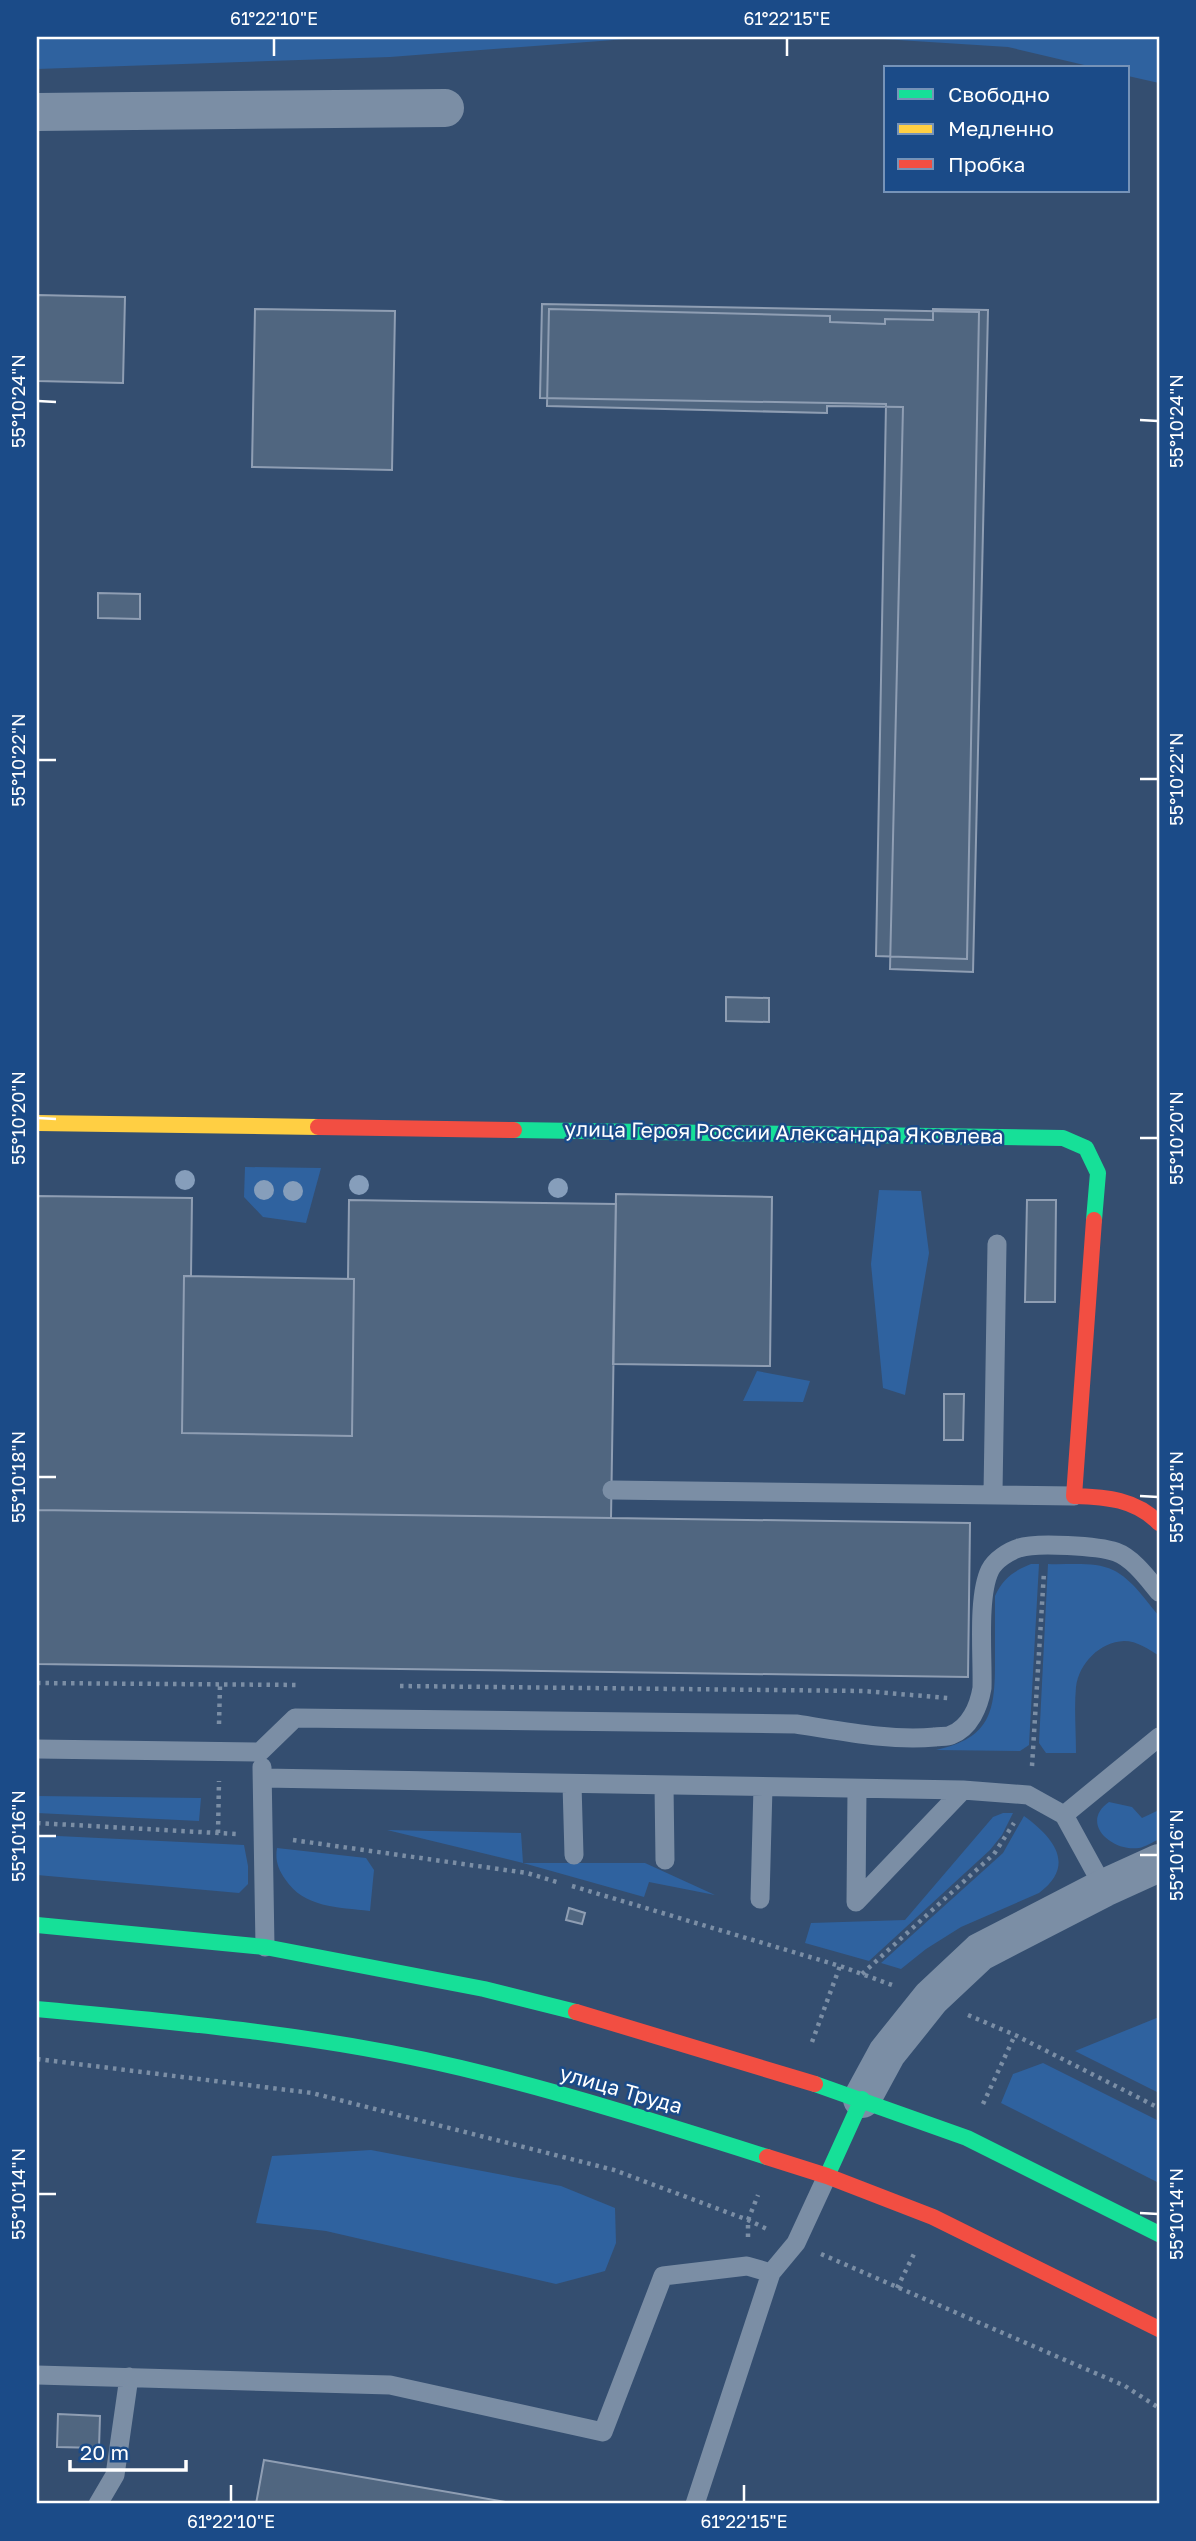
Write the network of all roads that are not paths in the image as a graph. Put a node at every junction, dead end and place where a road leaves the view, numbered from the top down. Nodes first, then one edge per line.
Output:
1 (445, 108) dead end
2 (37, 112) edge
3 (37, 1122) edge
4 (998, 1244) dead end
5 (611, 1490) dead end
6 (993, 1493) junction
7 (1074, 1496) junction
8 (1159, 1523) edge
9 (1159, 1592) edge
10 (1159, 1737) edge
11 (37, 1749) edge
12 (260, 1752) junction
13 (263, 1778) junction
14 (572, 1784) junction
15 (664, 1785) junction
16 (763, 1787) junction
17 (857, 1789) junction
18 (963, 1790) junction
19 (1064, 1815) junction
20 (574, 1855) dead end
21 (664, 1860) dead end
22 (1159, 1863) edge
23 (1104, 1888) junction
24 (760, 1899) dead end
25 (37, 1925) edge
26 (265, 1947) junction
27 (37, 2009) edge
28 (862, 2099) junction
29 (827, 2176) junction
30 (1159, 2234) edge
31 (771, 2273) junction
32 (1159, 2329) edge
33 (37, 2375) edge
34 (129, 2377) junction
35 (98, 2504) edge
36 (695, 2504) edge

1 - 2 street
3 - 7 main road, улица Героя России Александра Яковлева
4 - 6 lane
5 - 6 lane
6 - 7 lane
7 - 8 main road
9 - 12 lane
10 - 19 lane
11 - 12 lane
12 - 13 lane
13 - 14 lane
13 - 26 lane
14 - 15 lane
14 - 20 lane
15 - 16 lane
15 - 21 lane
16 - 17 lane
16 - 24 lane
17 - 18 lane
17 - 18 lane
18 - 19 lane
19 - 23 lane
22 - 23 street
23 - 28 street
25 - 26 main road
26 - 28 main road
27 - 29 main road, улица Труда
28 - 29 main road
28 - 30 main road
29 - 31 lane
29 - 32 main road, улица Труда
31 - 34 lane
31 - 36 lane
33 - 34 lane
34 - 35 lane

